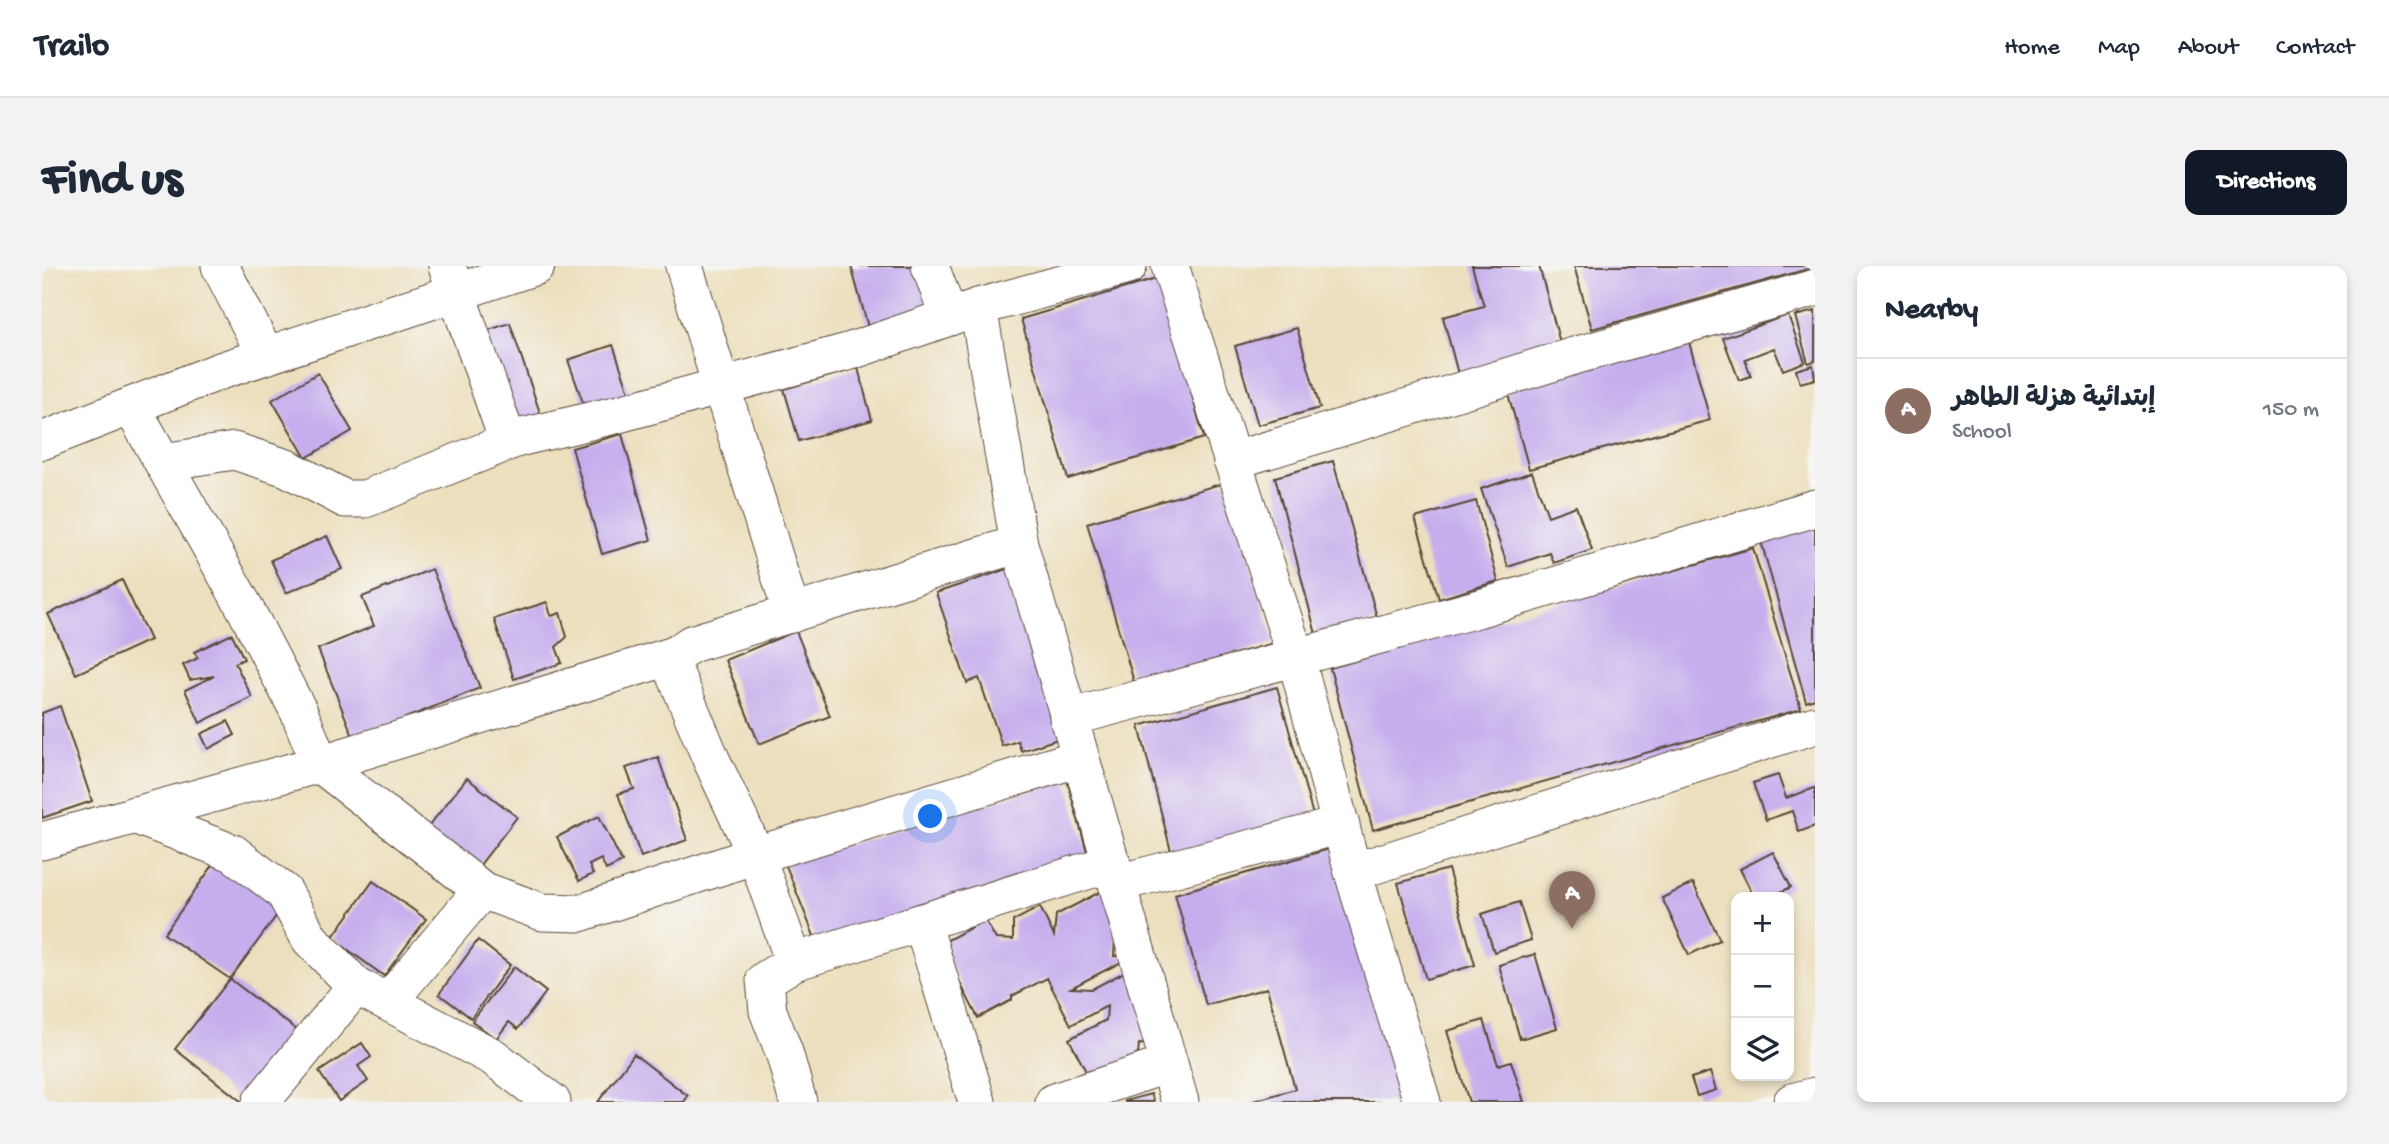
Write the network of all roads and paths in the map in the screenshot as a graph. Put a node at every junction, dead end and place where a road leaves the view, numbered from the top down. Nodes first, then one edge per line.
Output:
1 (220, 266) edge
2 (536, 266) edge
3 (684, 266) edge
4 (930, 266) edge
5 (1128, 266) edge
6 (1170, 266) edge
7 (452, 279) edge
8 (1815, 288) edge
9 (963, 312) junction
10 (266, 356) junction
11 (720, 387) junction
12 (131, 406) junction
13 (518, 438) junction
14 (42, 441) edge
15 (1232, 461) junction
16 (163, 462) junction
17 (1815, 508) edge
18 (1019, 544) junction
19 (792, 614) junction
20 (675, 655) junction
21 (1296, 658) junction
22 (1068, 718) junction
23 (1815, 725) edge
24 (1080, 758) junction
25 (320, 764) junction
26 (134, 815) junction
27 (1341, 825) junction
28 (42, 841) edge
29 (755, 855) junction
30 (1353, 872) junction
31 (1115, 873) junction
32 (482, 890) junction
33 (922, 922) junction
34 (794, 962) junction
35 (356, 986) junction
36 (388, 1002) junction
37 (1169, 1064) junction
38 (1815, 1096) edge
39 (261, 1102) edge
40 (552, 1102) edge
41 (798, 1102) edge
42 (976, 1102) edge
43 (1054, 1102) edge
44 (1180, 1102) edge
45 (1422, 1102) edge
46 (1793, 1102) edge

1 - 10 street
2 - 7 street
3 - 11 street
4 - 9 street
5 - 9 street
6 - 15 street
7 - 10 street
7 - 13 street
8 - 15 street
9 - 11 street
9 - 18 street
10 - 12 street
11 - 13 street
11 - 19 street
12 - 14 street
12 - 16 street
13 - 16 street
15 - 21 street
16 - 25 street
17 - 21 street
18 - 19 street
18 - 22 street
19 - 20 street
20 - 25 street
20 - 29 street
21 - 22 street
21 - 27 street
22 - 24 street
23 - 30 street
24 - 29 street
24 - 31 street
25 - 26 street
25 - 32 street
26 - 28 street
26 - 35 street
27 - 30 street
27 - 31 street
29 - 32 street
29 - 34 street
30 - 45 street
31 - 33 street
31 - 37 street
32 - 36 street
33 - 34 street
33 - 42 street
34 - 41 street
35 - 36 street
35 - 39 street
36 - 40 street
37 - 43 street
37 - 44 street
38 - 46 street

